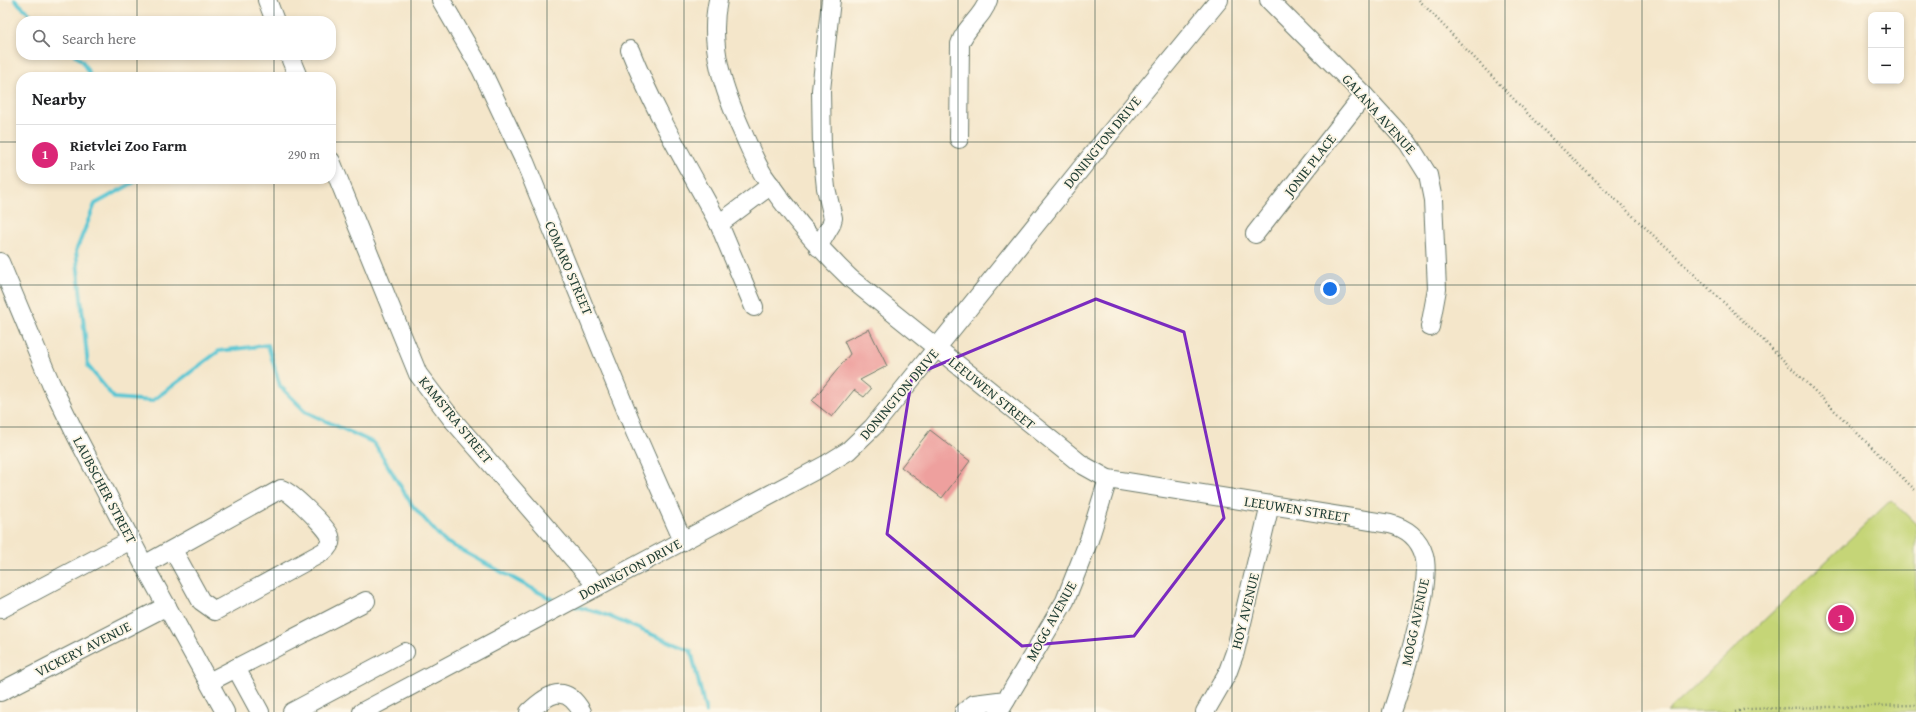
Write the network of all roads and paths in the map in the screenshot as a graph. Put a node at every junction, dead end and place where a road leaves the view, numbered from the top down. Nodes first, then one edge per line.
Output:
1 (267, 0) edge
2 (441, 0) edge
3 (718, 0) edge
4 (831, 0) edge
5 (988, 0) edge
6 (1219, 0) edge
7 (1269, 0) edge
8 (1419, 0) edge
9 (273, 16) edge
10 (630, 50) dead end
11 (291, 60) edge
12 (296, 72) edge
13 (1364, 95) junction
14 (959, 139) dead end
15 (336, 173) edge
16 (771, 185) junction
17 (719, 224) junction
18 (1256, 234) dead end
19 (818, 247) junction
20 (0, 262) edge
21 (754, 307) dead end
22 (1430, 326) dead end
23 (937, 348) junction
24 (1108, 479) junction
25 (1916, 490) edge
26 (1270, 505) junction
27 (1390, 524) joint
28 (131, 540) junction
29 (683, 541) junction
30 (173, 550) junction
31 (144, 566) junction
32 (592, 589) junction
33 (366, 601) dead end
34 (167, 606) junction
35 (1, 610) dead end
36 (405, 652) dead end
37 (236, 668) junction
38 (208, 682) junction
39 (0, 692) edge
40 (1916, 705) edge
41 (1002, 706) edge
42 (225, 712) edge
43 (260, 712) edge
44 (292, 712) edge
45 (362, 712) edge
46 (529, 712) edge
47 (582, 712) edge
48 (964, 712) edge
49 (1205, 712) edge
50 (1392, 712) edge
51 (1736, 712) edge

1 - 9 street
2 - 29 street, COMARO STREET
3 - 16 street, LEEUWEN STREET
4 - 19 street
5 - 14 street
6 - 23 street, DONINGTON DRIVE
7 - 13 street, GALANA AVENUE
8 - 25 path
10 - 17 street
11 - 12 street
13 - 18 street, JONIE PLACE
13 - 22 street, GALANA AVENUE
15 - 32 street, KAMSTRA STREET
16 - 17 street
16 - 19 street, LEEUWEN STREET
17 - 21 street
19 - 23 street, LEEUWEN STREET
20 - 28 street, LAUBSCHER STREET
23 - 24 street, LEEUWEN STREET
23 - 29 street, DONINGTON DRIVE
24 - 26 street, LEEUWEN STREET
24 - 41 street, MOGG AVENUE
26 - 27 street, LEEUWEN STREET
26 - 49 street, HOY AVENUE
27 - 50 street, MOGG AVENUE
28 - 31 street, LAUBSCHER STREET
28 - 35 street
29 - 32 street, DONINGTON DRIVE
30 - 30 street
30 - 31 street
31 - 34 street, LAUBSCHER STREET
32 - 45 street, DONINGTON DRIVE
33 - 37 street
34 - 38 street, LAUBSCHER STREET
34 - 39 street, VICKERY AVENUE
36 - 44 street
37 - 38 street
37 - 43 street
38 - 42 street, LAUBSCHER STREET
40 - 51 path
41 - 48 street
46 - 47 street

